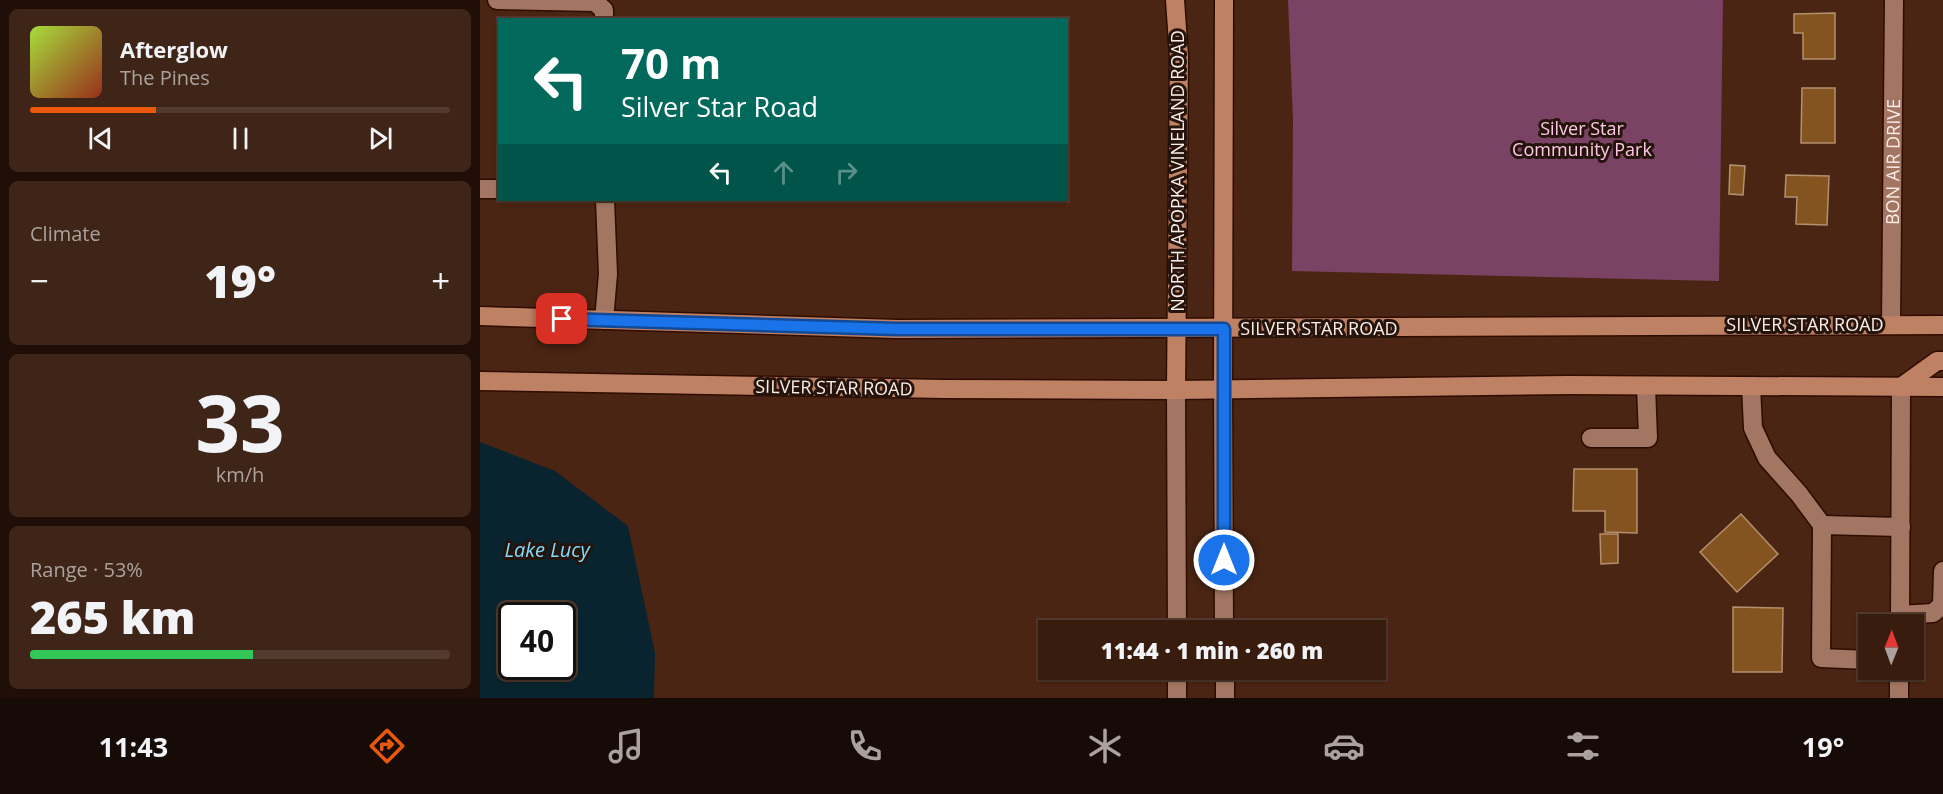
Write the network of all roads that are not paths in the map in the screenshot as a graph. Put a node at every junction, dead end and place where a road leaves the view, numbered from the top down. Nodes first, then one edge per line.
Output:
1 (497, 0) edge
2 (1175, 0) edge
3 (1224, 0) edge
4 (1894, 0) edge
5 (604, 18) edge
6 (480, 189) edge
7 (498, 189) edge
8 (605, 201) edge
9 (480, 316) edge
10 (604, 320) junction
11 (1891, 324) junction
12 (1943, 325) edge
13 (1178, 329) junction
14 (1224, 329) junction
15 (1943, 361) edge
16 (480, 381) edge
17 (1646, 386) junction
18 (1751, 386) junction
19 (1901, 387) junction
20 (1943, 387) edge
21 (1223, 388) junction
22 (1176, 390) junction
23 (1591, 438) dead end
24 (1822, 525) junction
25 (1900, 527) junction
26 (1943, 571) edge
27 (1900, 614) edge
28 (1924, 615) edge
29 (1177, 620) edge
30 (1224, 620) edge
31 (1858, 660) edge
32 (1177, 680) edge
33 (1225, 680) edge
34 (1899, 680) edge
35 (1177, 698) edge
36 (1225, 698) edge
37 (1899, 698) edge

1 - 5 street
2 - 13 main road, NORTH APOPKA VINELAND ROAD
3 - 14 main road
4 - 11 street, BON AIR DRIVE
6 - 7 street
8 - 10 street
9 - 10 main road, SILVER STAR ROAD
10 - 13 main road, SILVER STAR ROAD
11 - 12 main road, SILVER STAR ROAD
11 - 14 main road, SILVER STAR ROAD
13 - 14 main road, SILVER STAR ROAD
13 - 22 main road, NORTH APOPKA VINELAND ROAD
14 - 21 main road
15 - 19 main road
16 - 22 main road, SILVER STAR ROAD
17 - 18 main road, SILVER STAR ROAD
17 - 21 main road, SILVER STAR ROAD
17 - 23 street
18 - 19 main road, SILVER STAR ROAD
18 - 24 street
19 - 20 main road, SILVER STAR ROAD
19 - 25 street
21 - 22 main road, SILVER STAR ROAD
21 - 30 street
22 - 29 street, NORTH APOPKA VINELAND ROAD
24 - 25 street
24 - 31 street
25 - 27 street
26 - 28 street
32 - 35 street
33 - 36 street
34 - 37 street

